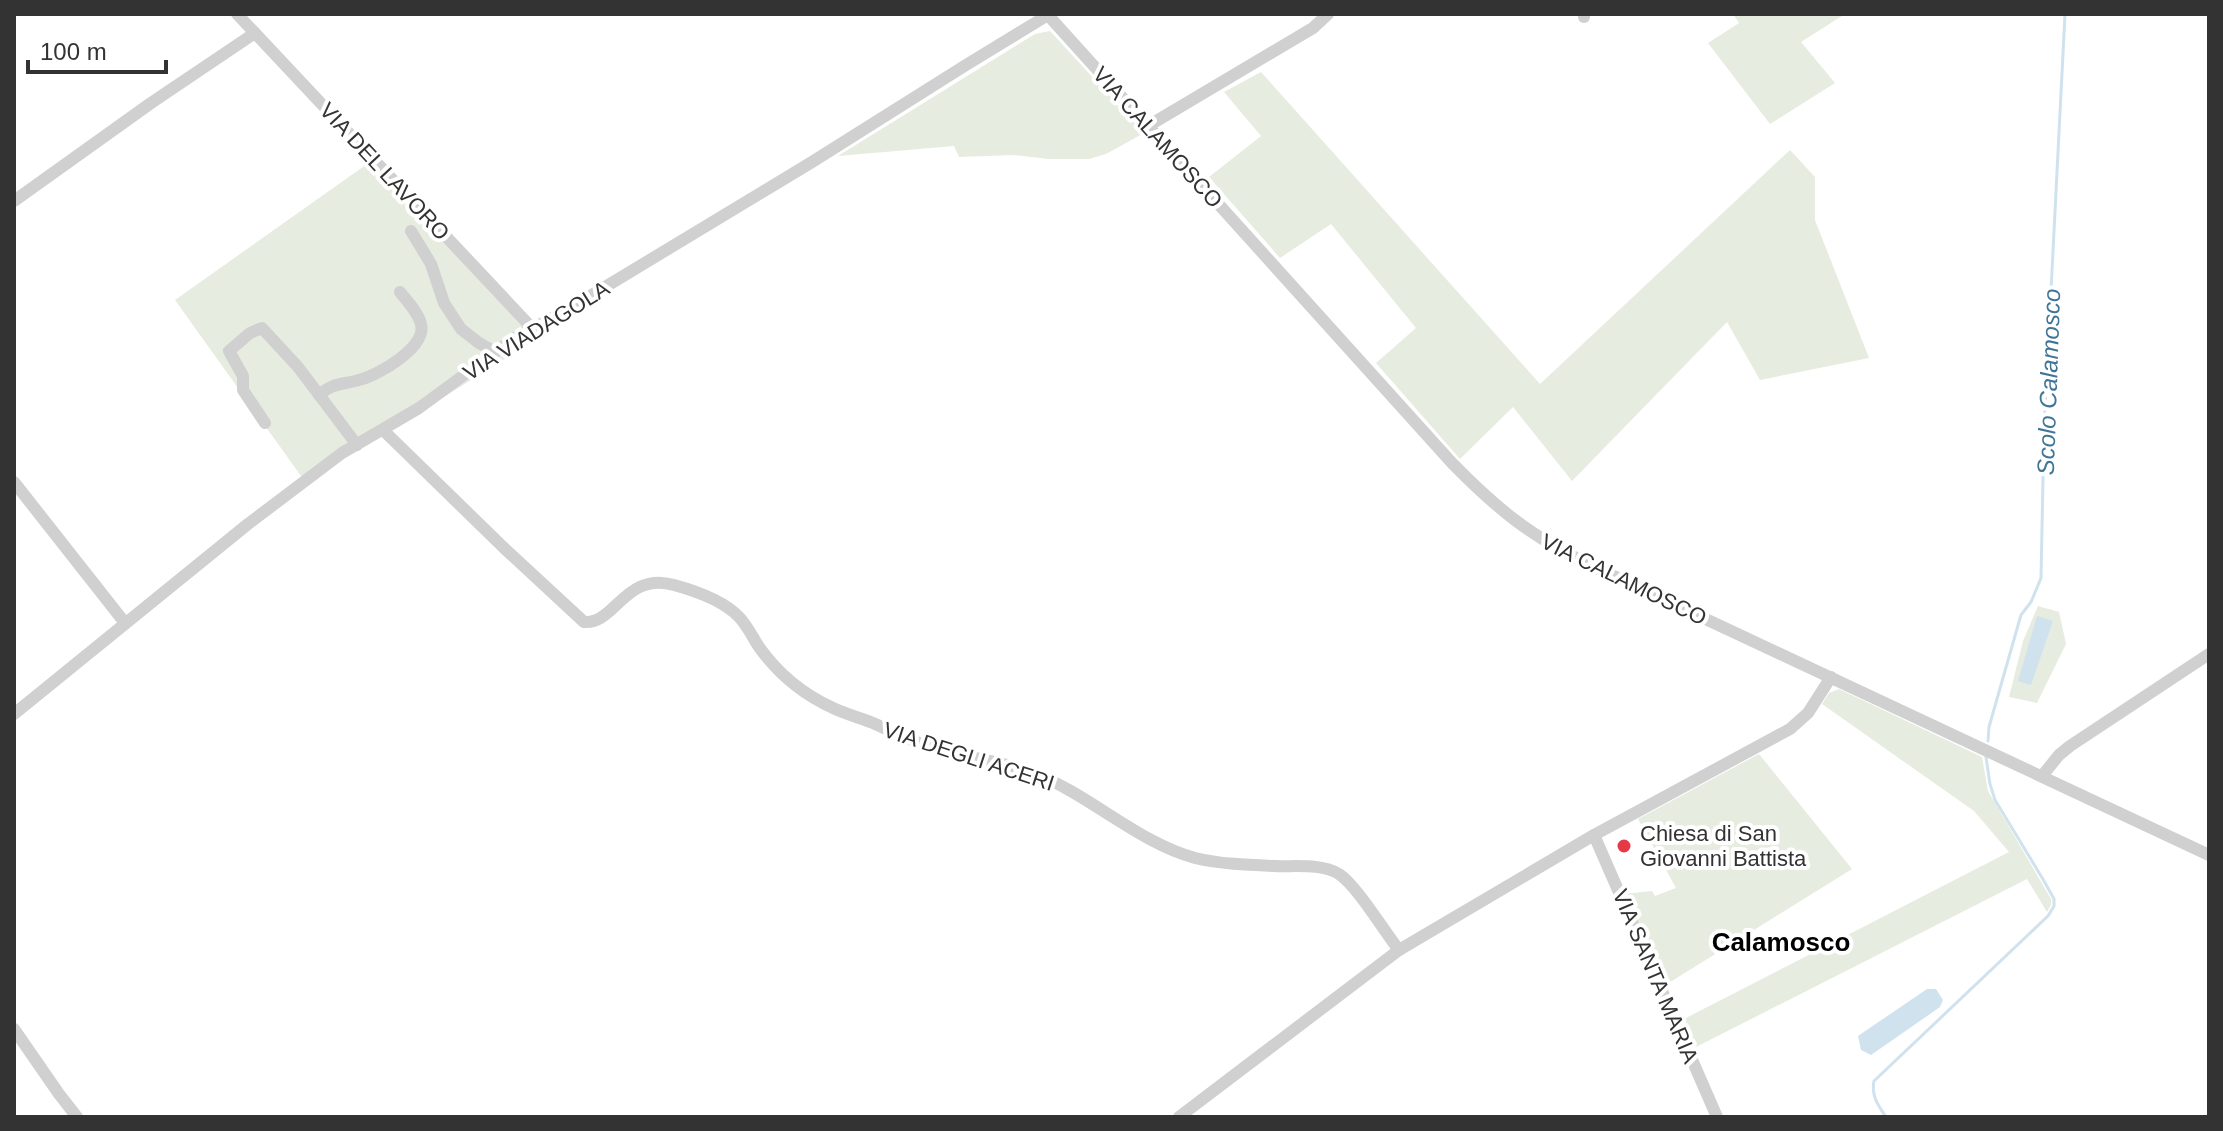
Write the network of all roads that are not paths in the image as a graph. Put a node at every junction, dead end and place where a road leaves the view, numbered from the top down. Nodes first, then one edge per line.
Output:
1 (237, 14) edge
2 (1048, 14) edge
3 (1328, 14) edge
4 (255, 33) junction
5 (1148, 126) junction
6 (14, 201) edge
7 (411, 231) dead end
8 (400, 292) dead end
9 (532, 328) junction
10 (495, 352) junction
11 (319, 395) junction
12 (265, 423) dead end
13 (383, 430) junction
14 (357, 445) junction
15 (14, 482) edge
16 (125, 623) junction
17 (2209, 654) edge
18 (1831, 677) junction
19 (14, 714) edge
20 (2042, 776) junction
21 (1594, 835) junction
22 (2209, 855) edge
23 (1399, 950) junction
24 (14, 1029) edge
25 (77, 1117) edge
26 (1179, 1117) edge
27 (1717, 1117) edge

1 - 4 street, VIA DEL LAVORO
2 - 5 street, VIA CALAMOSCO
2 - 9 street, VIA VIADAGOLA
3 - 5 street
4 - 6 street
4 - 9 street, VIA DEL LAVORO
5 - 18 street, VIA CALAMOSCO
7 - 10 street
8 - 11 street
9 - 10 street, VIA VIADAGOLA
10 - 13 street, VIA VIADAGOLA
11 - 12 street
11 - 14 street
13 - 14 street, VIA VIADAGOLA
13 - 23 street, VIA DEGLI ACERI
14 - 16 street, VIA VIADAGOLA
15 - 16 street
16 - 19 street, VIA VIADAGOLA
17 - 20 street
18 - 20 street, VIA CALAMOSCO
18 - 21 street
20 - 22 street, VIA CALAMOSCO
21 - 23 street
21 - 27 street, VIA SANTA MARIA
23 - 26 street
24 - 25 street

